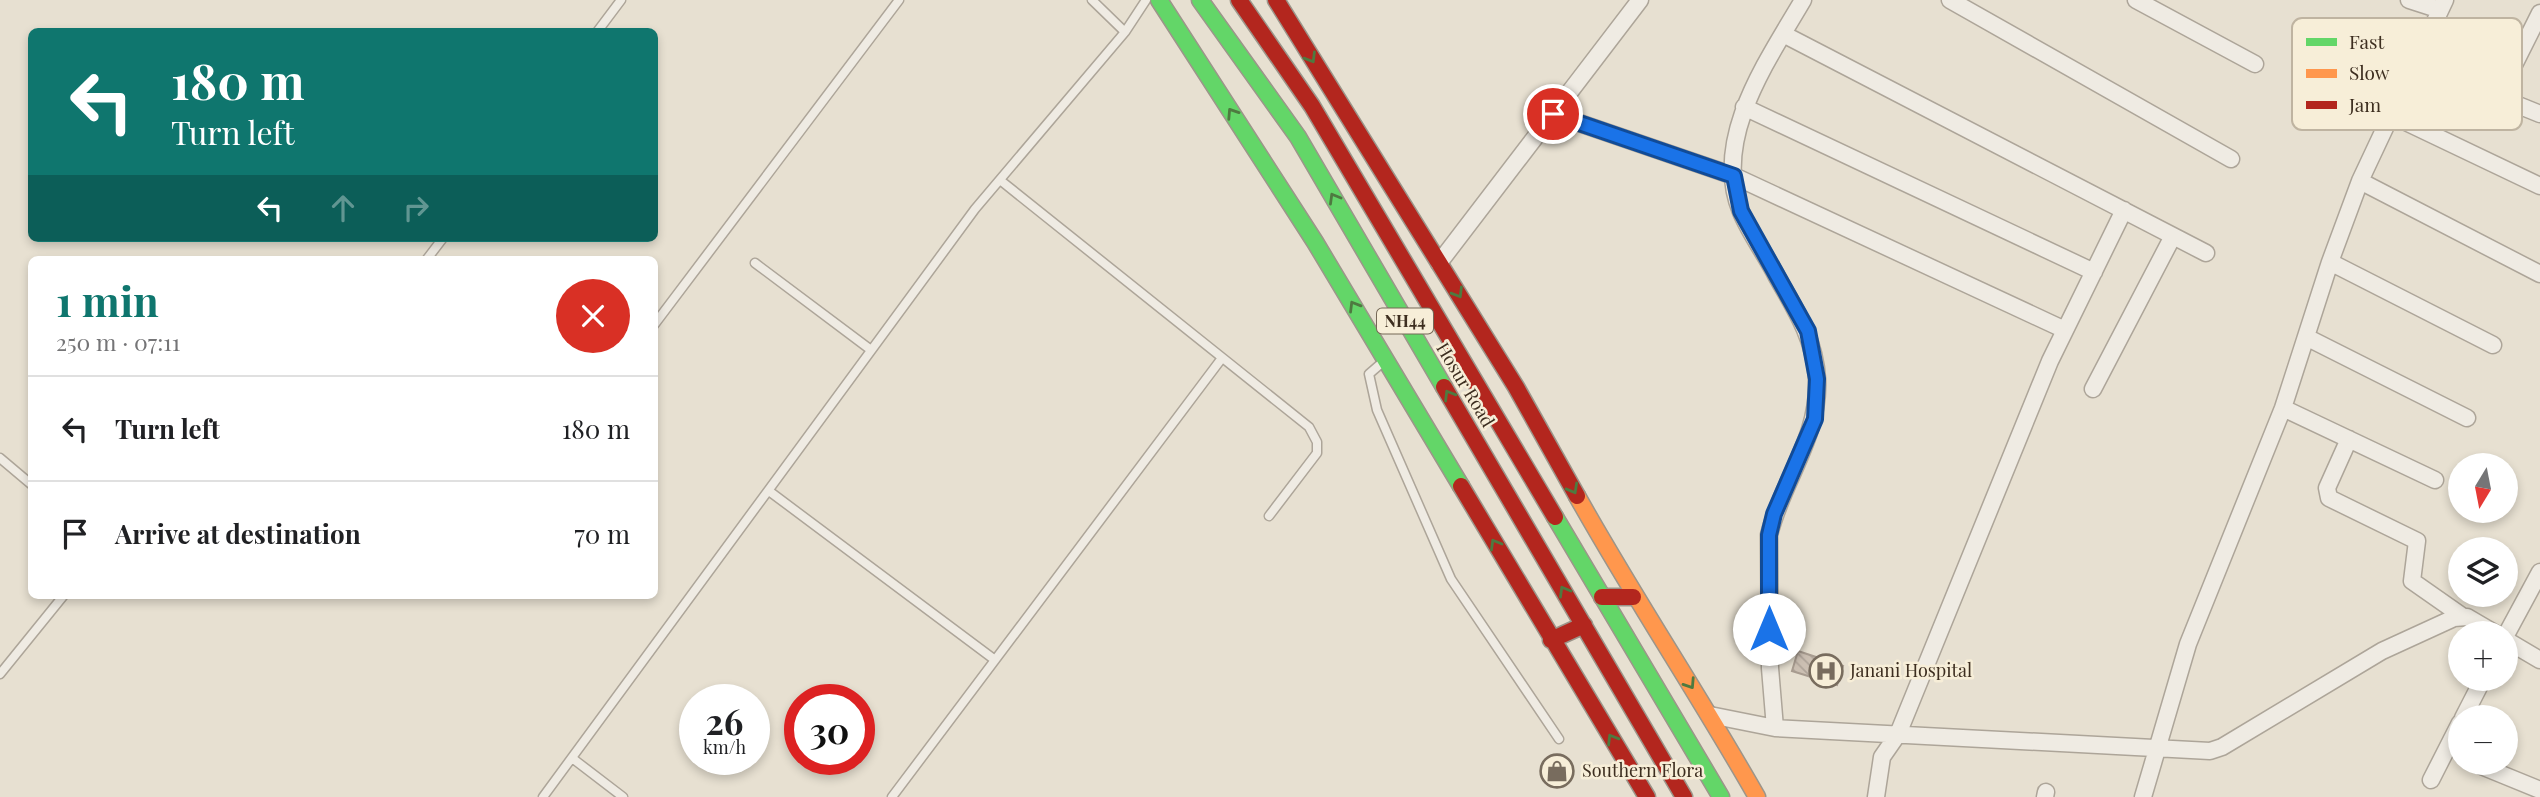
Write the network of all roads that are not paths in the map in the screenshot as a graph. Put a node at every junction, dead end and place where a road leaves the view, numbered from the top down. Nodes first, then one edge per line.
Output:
1 (621, 0) edge
2 (899, 0) edge
3 (1092, 0) edge
4 (1146, 0) edge
5 (1159, 0) edge
6 (1200, 0) edge
7 (1239, 0) edge
8 (1276, 0) edge
9 (1640, 0) edge
10 (1802, 0) edge
11 (1950, 0) edge
12 (2136, 0) edge
13 (2409, 0) edge
14 (2157, 5) edge
15 (2442, 5) edge
16 (2540, 13) edge
17 (600, 28) edge
18 (1125, 32) junction
19 (1783, 34) junction
20 (2522, 49) edge
21 (2255, 64) dead end
22 (2522, 106) edge
23 (1744, 107) junction
24 (2539, 112) edge
25 (1553, 114) junction
26 (2382, 130) edge
27 (2423, 130) edge
28 (2231, 159) dead end
29 (1734, 176) junction
30 (1000, 180) junction
31 (2360, 181) junction
32 (2540, 186) edge
33 (2124, 210) junction
34 (2173, 236) junction
35 (440, 242) edge
36 (2206, 253) dead end
37 (429, 256) edge
38 (2330, 261) junction
39 (755, 263) dead end
40 (1440, 263) junction
41 (2094, 272) junction
42 (2540, 274) edge
43 (658, 320) edge
44 (2065, 330) junction
45 (2308, 338) junction
46 (2493, 345) dead end
47 (871, 350) junction
48 (1222, 358) junction
49 (1386, 359) junction
50 (2093, 389) dead end
51 (2283, 408) junction
52 (2467, 418) dead end
53 (2348, 439) junction
54 (0, 458) edge
55 (2435, 480) dead end
56 (28, 482) edge
57 (769, 491) junction
58 (1269, 516) dead end
59 (2540, 572) edge
60 (1602, 597) junction
61 (1633, 597) junction
62 (61, 599) edge
63 (2462, 616) junction
64 (2471, 621) edge
65 (2514, 621) edge
66 (1584, 625) junction
67 (1551, 640) junction
68 (2518, 645) edge
69 (995, 660) junction
70 (2540, 660) edge
71 (0, 674) edge
72 (1710, 715) junction
73 (1775, 728) junction
74 (1898, 734) junction
75 (1559, 739) dead end
76 (2159, 749) junction
77 (572, 758) junction
78 (2448, 760) edge
79 (2503, 775) edge
80 (2431, 780) dead end
81 (2540, 790) edge
82 (543, 797) edge
83 (623, 797) edge
84 (892, 797) edge
85 (1647, 797) edge
86 (1684, 797) edge
87 (1721, 797) edge
88 (1757, 797) edge
89 (1876, 797) edge
90 (2143, 797) edge

1 - 17 lane
2 - 43 lane
3 - 18 lane
4 - 18 lane
49 -> 5 main road
66 -> 6 main road, Hosur Road / NH44
7 - 60 main road, Hosur Road / NH44
8 -> 40 main road
9 - 25 street
10 - 19 street
11 - 28 street
12 - 14 street
13 - 15 street
14 - 21 street
16 - 20 street
18 - 30 lane
19 - 23 street
19 - 33 street
22 - 24 street
23 - 29 street
23 - 41 street
25 - 29 street
25 - 40 street
26 - 31 street
27 - 32 street
29 - 44 street
29 - 73 street
30 - 47 lane
30 - 48 lane
31 - 38 street
31 - 42 street
33 - 34 street
33 - 41 street
34 - 36 street
34 - 50 street
35 - 37 lane
38 - 45 street
38 - 46 street
39 - 47 lane
40 -> 61 main road
41 - 44 street
44 - 74 street
45 - 51 street
45 - 52 street
47 - 57 lane
48 - 58 lane
48 - 69 lane
67 -> 49 main road
49 - 75 lane
51 - 53 street
51 - 76 street
53 - 55 street
53 - 63 street
54 - 56 lane
57 - 69 lane
57 - 77 lane
59 - 65 street
60 - 61 main road
60 - 87 main road, Hosur Road / NH44
61 -> 72 main road
62 - 71 lane
63 - 64 street
63 - 76 street
66 - 67 main road
66 - 86 main road, Hosur Road / NH44
85 -> 67 main road
68 - 70 street
69 - 84 lane
72 - 73 street
72 - 88 main road
73 - 74 street
74 - 76 street
74 - 89 street
76 - 90 street
77 - 82 lane
77 - 83 lane
78 - 80 street
79 - 81 street

